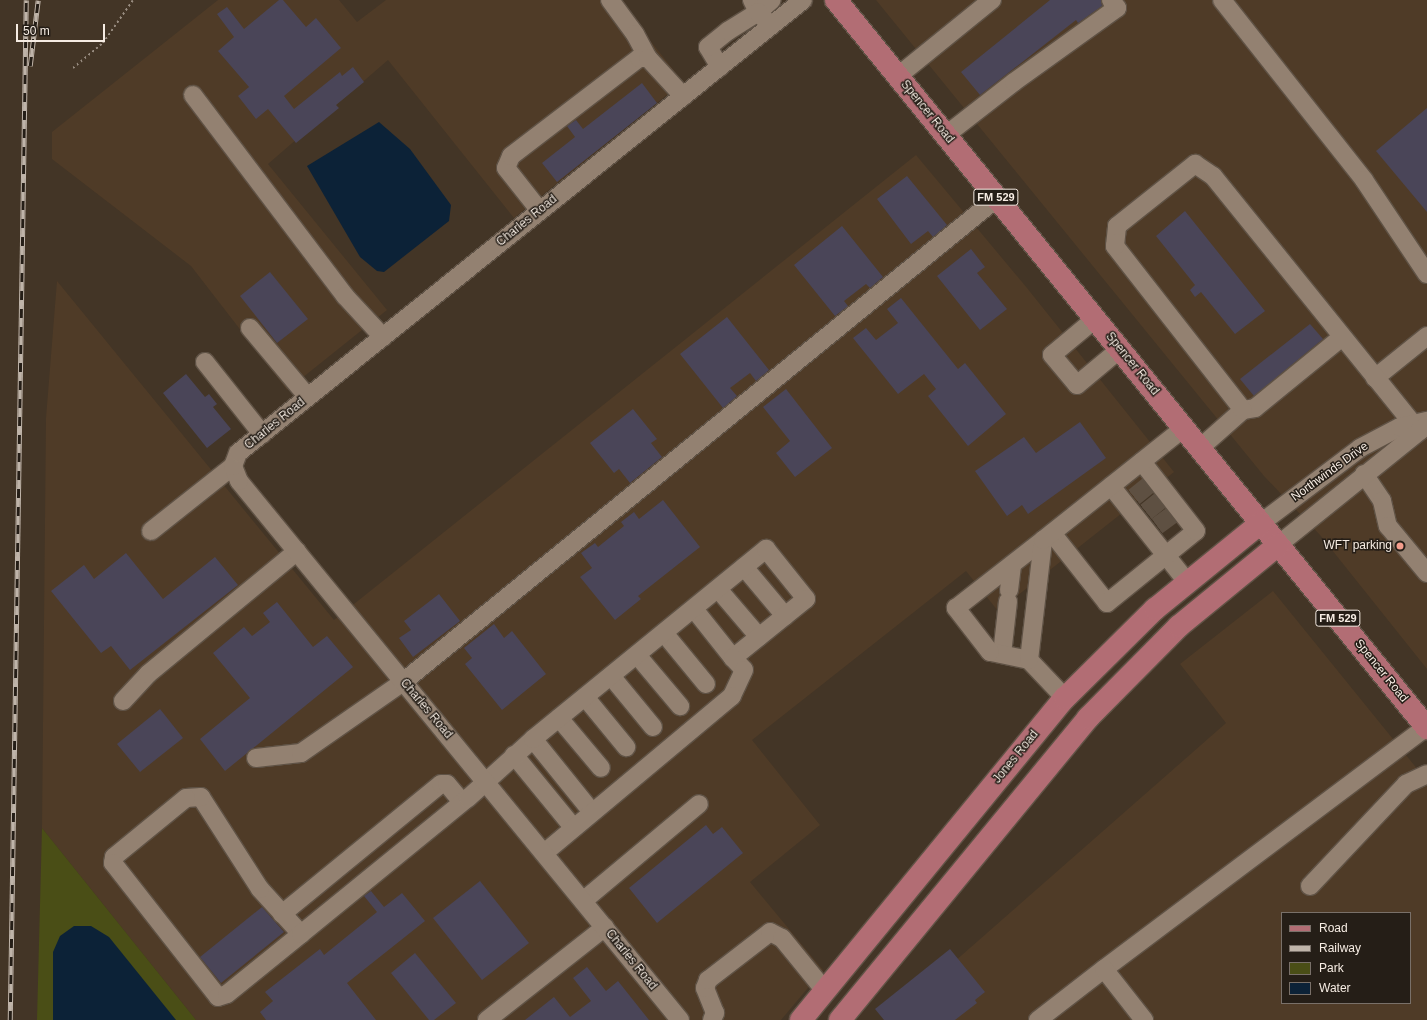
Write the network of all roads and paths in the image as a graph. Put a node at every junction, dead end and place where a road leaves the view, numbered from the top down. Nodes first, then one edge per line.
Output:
1 (134, 0) edge
2 (610, 0) edge
3 (772, 0) edge
4 (803, 0) edge
5 (836, 0) edge
6 (992, 0) edge
7 (1111, 0) edge
8 (1222, 0) edge
9 (755, 6) edge
10 (771, 26) junction
11 (648, 58) junction
12 (720, 67) junction
13 (73, 68) dead end
14 (898, 76) junction
15 (193, 94) dead end
16 (683, 96) junction
17 (946, 135) junction
18 (997, 198) junction
19 (540, 211) junction
20 (1427, 274) edge
21 (1095, 319) junction
22 (250, 328) dead end
23 (1427, 336) edge
24 (383, 337) junction
25 (1342, 337) junction
26 (1120, 349) junction
27 (205, 362) dead end
28 (1375, 378) junction
29 (308, 397) junction
30 (1243, 410) junction
31 (1421, 426) edge
32 (1184, 428) junction
33 (262, 434) junction
34 (1200, 448) junction
35 (1142, 462) junction
36 (233, 466) junction
37 (1364, 474) junction
38 (1111, 486) junction
39 (1261, 523) junction
40 (151, 531) dead end
41 (1048, 536) junction
42 (1278, 545) junction
43 (297, 551) junction
44 (1166, 555) junction
45 (1012, 565) junction
46 (744, 567) junction
47 (1427, 573) edge
48 (1187, 582) junction
49 (718, 589) junction
50 (694, 609) junction
51 (785, 616) junction
52 (664, 633) junction
53 (759, 637) junction
54 (1002, 654) junction
55 (637, 655) junction
56 (733, 658) junction
57 (1029, 660) junction
58 (611, 676) junction
59 (403, 682) junction
60 (706, 684) dead end
61 (585, 697) junction
62 (1065, 698) junction
63 (123, 701) dead end
64 (680, 706) dead end
65 (559, 718) junction
66 (1088, 718) junction
67 (653, 727) dead end
68 (1427, 727) edge
69 (533, 739) junction
70 (626, 747) dead end
71 (514, 755) junction
72 (256, 758) dead end
73 (601, 768) dead end
74 (1427, 774) edge
75 (486, 780) junction
76 (462, 802) junction
77 (699, 804) dead end
78 (592, 812) junction
79 (573, 827) junction
80 (544, 853) junction
81 (1310, 886) dead end
82 (583, 901) junction
83 (282, 914) junction
84 (605, 928) junction
85 (301, 934) junction
86 (1104, 969) junction
87 (825, 991) junction
88 (486, 1020) edge
89 (680, 1020) edge
90 (712, 1020) edge
91 (801, 1020) edge
92 (840, 1020) edge
93 (1038, 1020) edge
94 (1144, 1020) edge

1 - 13 path
2 - 11 street
3 - 9 street
4 - 10 street, Charles Road
5 - 14 main road, Spencer Road / FM 529
6 - 14 street
7 - 17 street
8 - 20 street
9 - 10 street
9 - 12 street
10 - 12 street, Charles Road
11 - 16 street
11 - 19 street
12 - 16 street, Charles Road
14 - 17 main road, Spencer Road / FM 529
15 - 24 street
16 - 19 street, Charles Road
17 - 18 main road, Spencer Road / FM 529
18 - 21 main road, Spencer Road / FM 529
18 - 59 street
19 - 24 street, Charles Road
21 - 26 main road, Spencer Road / FM 529
21 - 26 street
22 - 29 street
23 - 28 street
24 - 29 street, Charles Road
25 - 28 street
25 - 30 street
25 - 30 street
26 - 32 main road, Spencer Road / FM 529
27 - 33 street
28 - 31 street
29 - 33 street, Charles Road
30 - 34 street
31 - 37 street, Northwinds Drive
31 - 39 street, Northwinds Drive
32 - 34 main road, Spencer Road / FM 529
32 - 35 street
33 - 36 street, Charles Road
34 - 39 main road, Spencer Road / FM 529
35 - 38 street
35 - 44 street
36 - 40 street
36 - 43 street, Charles Road
37 - 42 street, Northwinds Drive
37 - 47 street
38 - 41 street
38 - 44 street
39 - 42 main road, Spencer Road / FM 529
39 - 48 main road, Jones Road
41 - 44 street
41 - 45 street
41 - 57 street
42 - 66 main road
42 - 68 main road, Spencer Road / FM 529
43 - 59 street, Charles Road
43 - 63 street
44 - 48 street
45 - 54 street
45 - 54 street
46 - 49 street
46 - 51 street
46 - 51 street
48 - 62 main road, Jones Road
49 - 50 street
49 - 53 street
50 - 52 street
50 - 56 street
51 - 53 street
52 - 55 street
52 - 60 street
53 - 56 street
54 - 57 street
55 - 58 street
55 - 64 street
56 - 78 street
57 - 62 street
58 - 61 street
58 - 67 street
59 - 72 street
59 - 75 street, Charles Road
61 - 65 street
61 - 70 street
62 - 66 main road
62 - 87 main road, Jones Road
65 - 69 street
65 - 73 street
66 - 92 main road
68 - 86 street
69 - 71 street
69 - 78 street
71 - 75 street
71 - 79 street
74 - 81 street
75 - 76 street
75 - 80 street, Charles Road
76 - 83 street
76 - 85 street
77 - 82 street
78 - 79 street
79 - 80 street
80 - 82 street, Charles Road
82 - 84 street, Charles Road
83 - 85 street
83 - 85 street
84 - 88 street
84 - 89 street, Charles Road
86 - 93 street
86 - 94 street
87 - 90 street
87 - 91 main road, Jones Road

